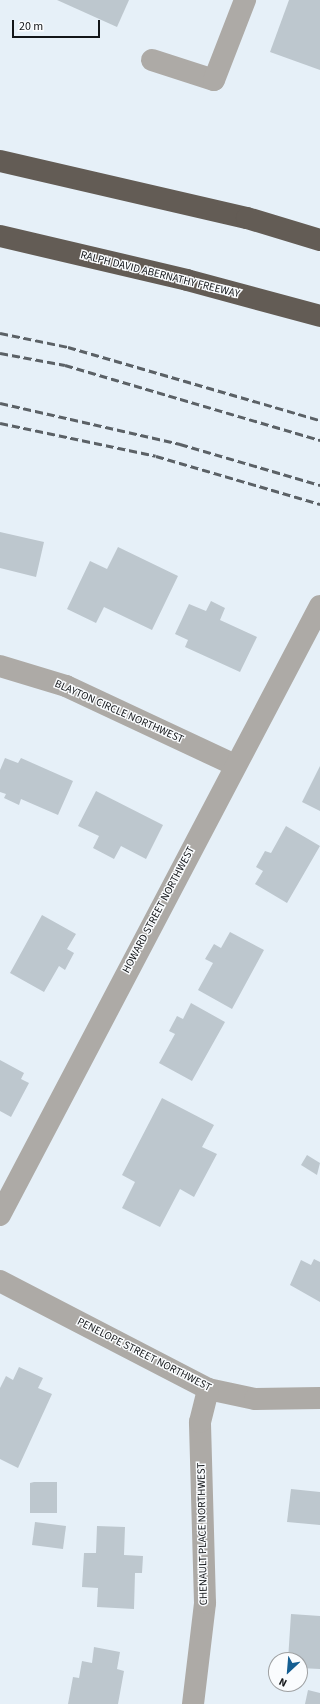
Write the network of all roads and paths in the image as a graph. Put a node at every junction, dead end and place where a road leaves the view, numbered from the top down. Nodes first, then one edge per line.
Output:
1 (245, 0) edge
2 (152, 60) dead end
3 (0, 161) edge
4 (0, 236) edge
5 (320, 240) edge
6 (320, 316) edge
7 (320, 606) edge
8 (0, 666) edge
9 (235, 765) junction
10 (0, 1215) edge
11 (0, 1281) edge
12 (208, 1389) junction
13 (320, 1398) edge
14 (193, 1704) edge

1 - 2 street
3 - 5 highway
4 - 6 highway, RALPH DAVID ABERNATHY FREEWAY
7 - 9 street, HOWARD STREET NORTHWEST
8 - 9 street, BLAYTON CIRCLE NORTHWEST
9 - 10 street, HOWARD STREET NORTHWEST
11 - 12 street, PENELOPE STREET NORTHWEST
12 - 13 street, PENELOPE STREET NORTHWEST
12 - 14 street, CHENAULT PLACE NORTHWEST

